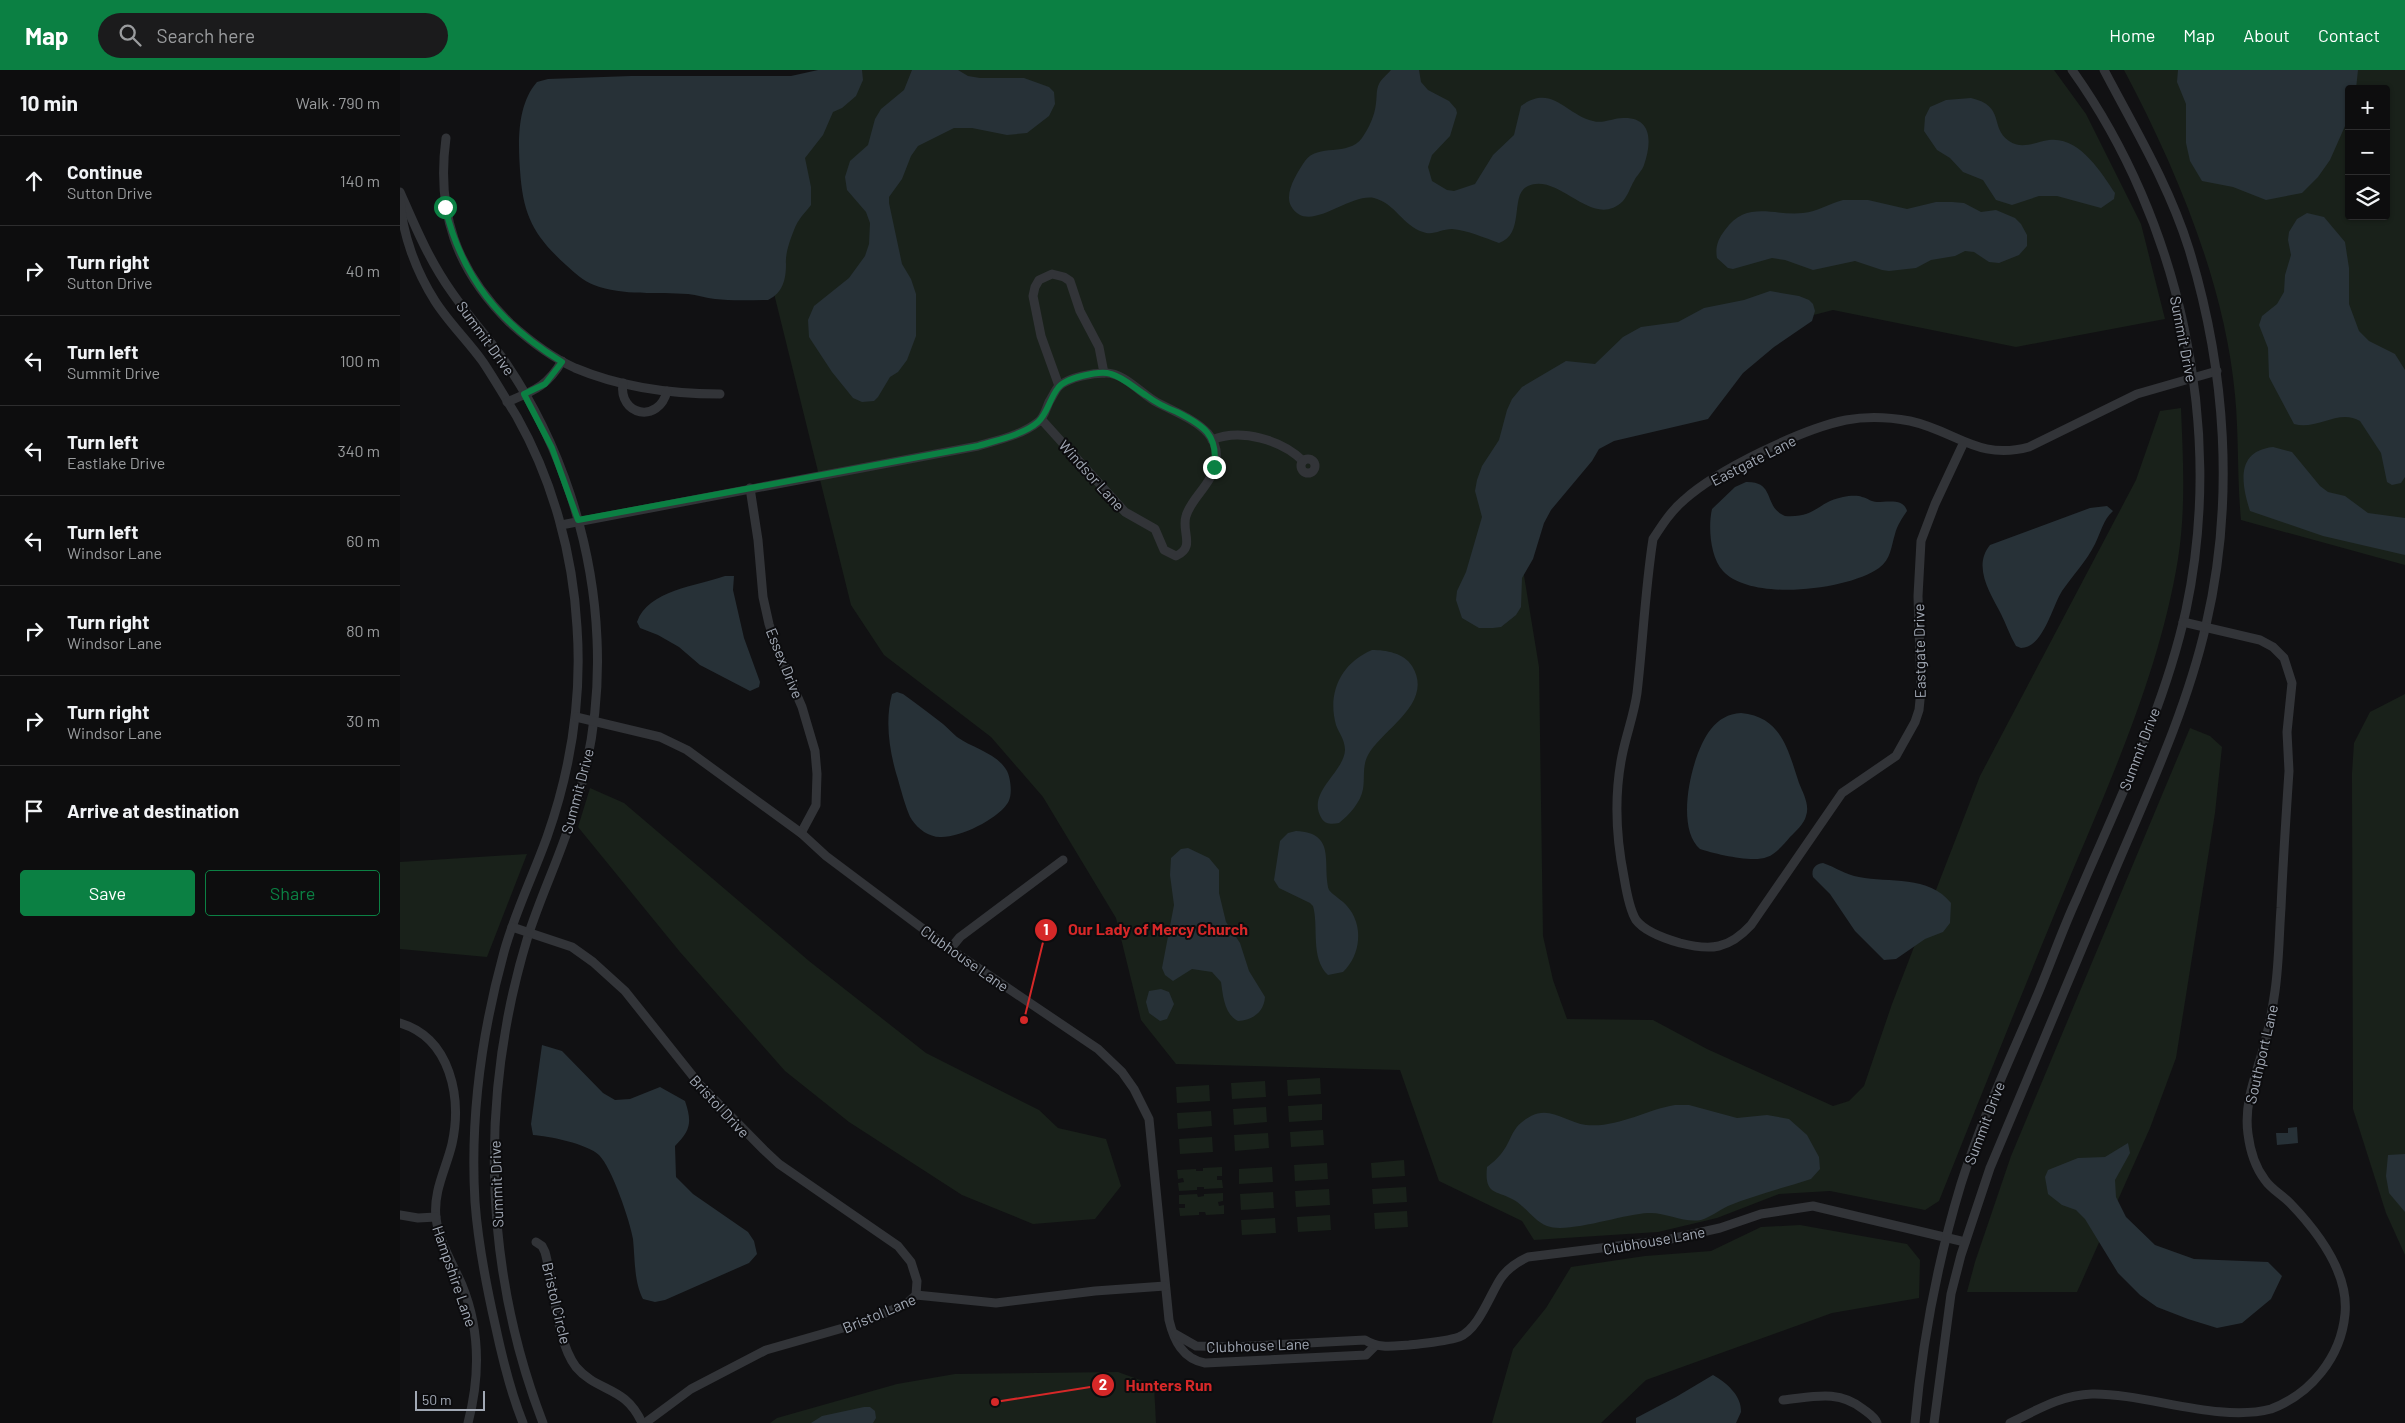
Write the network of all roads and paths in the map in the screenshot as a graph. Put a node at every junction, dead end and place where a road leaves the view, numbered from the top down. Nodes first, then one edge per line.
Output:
1 (2072, 70) edge
2 (2104, 70) edge
3 (446, 138) dead end
4 (400, 194) edge
5 (562, 362) junction
6 (2216, 371) junction
7 (1104, 373) junction
8 (2193, 378) junction
9 (623, 383) junction
10 (1059, 386) junction
11 (667, 391) junction
12 (524, 394) junction
13 (720, 394) dead end
14 (507, 402) junction
15 (1041, 419) junction
16 (1212, 440) junction
17 (1964, 442) junction
18 (1303, 461) dead end
19 (750, 488) junction
20 (578, 520) junction
21 (561, 525) junction
22 (2183, 622) junction
23 (2206, 627) junction
24 (576, 717) junction
25 (593, 721) junction
26 (1618, 781) joint
27 (801, 833) junction
28 (1063, 860) dead end
29 (512, 927) junction
30 (529, 933) junction
31 (950, 949) junction
32 (400, 1023) edge
33 (400, 1215) edge
34 (436, 1217) junction
35 (1948, 1238) junction
36 (536, 1242) dead end
37 (1965, 1242) junction
38 (1165, 1286) junction
39 (916, 1295) junction
40 (1173, 1332) junction
41 (1375, 1346) junction
42 (1783, 1400) dead end
43 (468, 1423) edge
44 (523, 1423) edge
45 (543, 1423) edge
46 (644, 1423) edge
47 (1877, 1423) edge
48 (1915, 1423) edge
49 (1934, 1423) edge
50 (2010, 1423) edge

1 - 8 street, Summit Drive
2 - 6 street, Summit Drive
3 - 5 street
4 - 12 street, Summit Drive
4 - 14 street, Summit Drive
5 - 9 street
5 - 12 street
6 - 8 street
6 - 23 street, Summit Drive
7 - 10 street
7 - 10 street
7 - 16 street
8 - 17 street
8 - 22 street, Summit Drive
9 - 11 street
9 - 11 street
10 - 15 street
11 - 13 street
12 - 14 street
12 - 20 street, Summit Drive
14 - 21 street, Summit Drive
15 - 16 street, Windsor Lane
15 - 19 street
16 - 18 street
17 - 26 street, Eastgate Lane
17 - 26 street, Eastgate Drive
19 - 20 street
19 - 27 street, Essex Drive
20 - 21 street
20 - 25 street, Summit Drive
21 - 24 street, Summit Drive
22 - 23 street, Southport Lane
22 - 35 street, Summit Drive
23 - 37 street, Summit Drive
23 - 50 street, Southport Lane
24 - 25 street, Clubhouse Lane
24 - 29 street, Summit Drive
25 - 27 street, Clubhouse Lane
25 - 30 street, Summit Drive
27 - 31 street, Clubhouse Lane
28 - 31 street
29 - 30 street, Bristol Drive
29 - 44 street, Summit Drive
30 - 39 street, Bristol Drive
30 - 45 street, Summit Drive
31 - 38 street, Clubhouse Lane
32 - 34 street, Hampshire Lane
33 - 34 street, Hampshire Lane
34 - 43 street, Hampshire Lane
35 - 37 street, Clubhouse Lane
35 - 41 street, Clubhouse Lane
35 - 48 street, Summit Drive
36 - 46 street, Bristol Circle
37 - 49 street, Summit Drive
38 - 39 street, Bristol Lane
38 - 40 street, Clubhouse Lane
39 - 46 street, Bristol Lane
40 - 41 street, Clubhouse Lane
40 - 41 street, Clubhouse Lane
42 - 47 street

